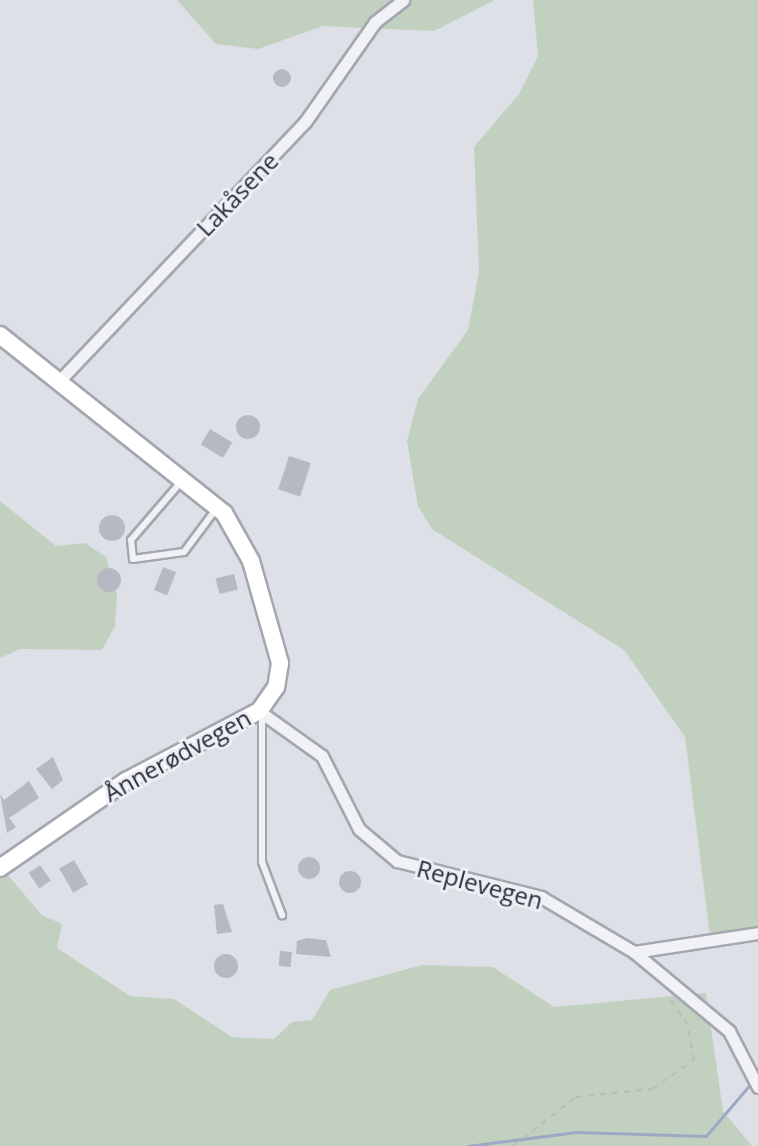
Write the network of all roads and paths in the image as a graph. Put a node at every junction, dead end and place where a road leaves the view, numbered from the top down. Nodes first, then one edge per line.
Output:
1 (403, 0) edge
2 (0, 335) edge
3 (60, 380) junction
4 (182, 476) junction
5 (218, 507) junction
6 (260, 713) junction
7 (0, 868) edge
8 (282, 915) dead end
9 (758, 933) edge
10 (634, 952) junction
11 (664, 989) dead end
12 (758, 1087) edge
13 (513, 1146) edge

1 - 3 street, Lakåsene
2 - 3 main road, Ånnerødvegen
3 - 4 main road, Ånnerødvegen
4 - 5 main road, Ånnerødvegen
4 - 5 lane
5 - 6 main road, Ånnerødvegen
6 - 7 main road, Ånnerødvegen
6 - 8 lane
6 - 10 street, Replevegen
9 - 10 street
10 - 12 street, Replevegen
11 - 13 path

